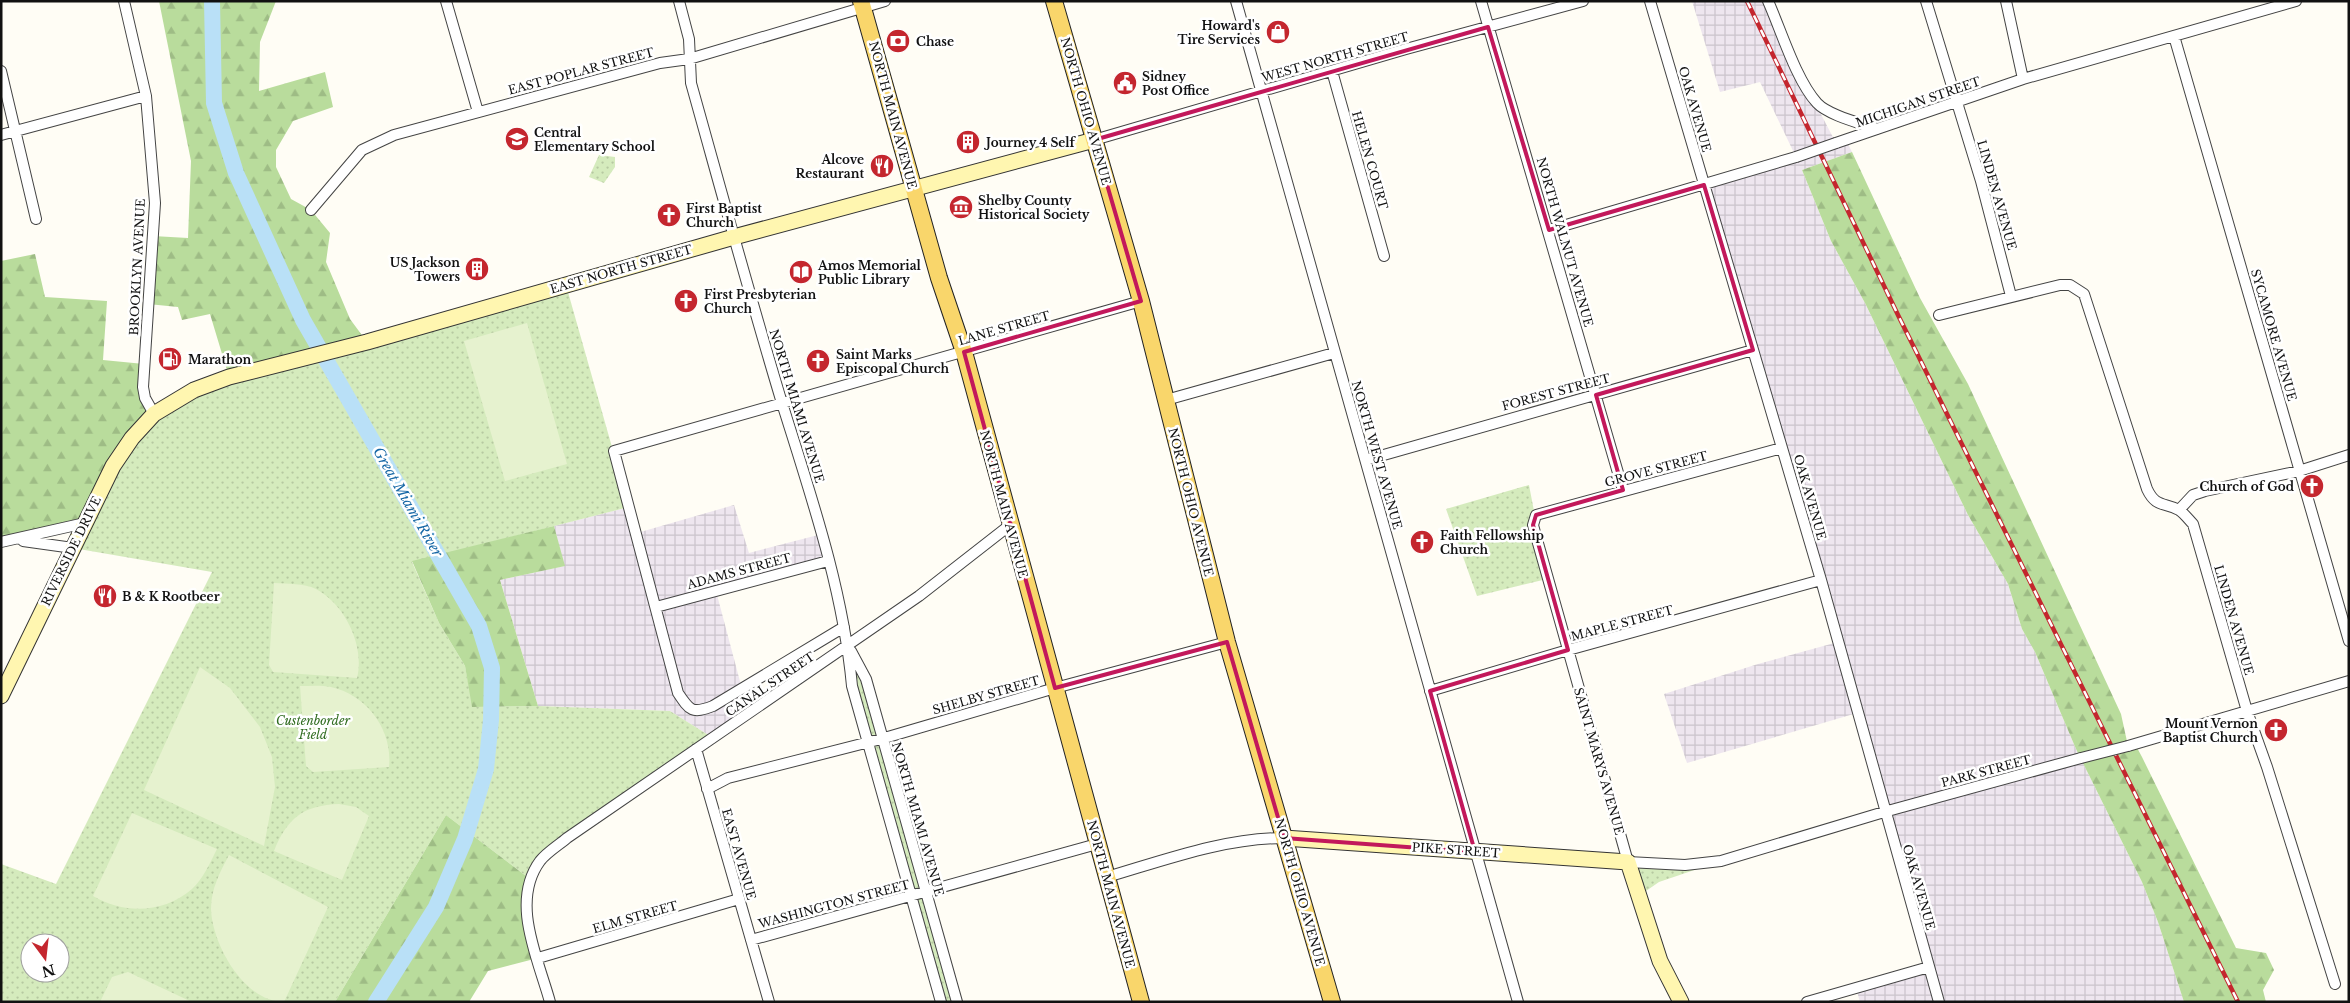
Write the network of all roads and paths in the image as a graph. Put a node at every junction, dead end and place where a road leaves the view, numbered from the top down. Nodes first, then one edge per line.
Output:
1 (124, 1) edge
2 (446, 1) edge
3 (678, 1) edge
4 (885, 1) edge
5 (1054, 1) edge
6 (1236, 1) edge
7 (1481, 1) edge
8 (1584, 1) edge
9 (1650, 1) edge
10 (1768, 1) edge
11 (1926, 1) edge
12 (2006, 1) edge
13 (2296, 1) edge
14 (862, 4) edge
15 (1488, 27) junction
16 (2174, 36) junction
17 (689, 59) junction
18 (1332, 71) junction
19 (1, 72) edge
20 (2023, 79) junction
21 (1261, 91) junction
22 (146, 96) junction
23 (1957, 101) junction
24 (478, 112) junction
25 (1877, 129) junction
26 (15, 132) junction
27 (1, 135) edge
28 (1094, 140) junction
29 (1704, 185) junction
30 (913, 188) junction
31 (311, 210) dead end
32 (36, 219) dead end
33 (1549, 230) junction
34 (734, 237) junction
35 (1384, 256) dead end
36 (2012, 296) junction
37 (1141, 301) junction
38 (1939, 315) dead end
39 (1753, 350) junction
40 (964, 352) junction
41 (1334, 353) junction
42 (1596, 395) junction
43 (1166, 400) junction
44 (782, 402) junction
45 (154, 414) junction
46 (1782, 448) junction
47 (2349, 455) edge
48 (1366, 460) junction
49 (2299, 471) junction
50 (1624, 490) junction
51 (2179, 510) junction
52 (1536, 515) joint
53 (85, 523) junction
54 (1010, 525) junction
55 (14, 540) junction
56 (1, 542) edge
57 (73, 548) junction
58 (828, 560) junction
59 (1821, 580) junction
60 (656, 606) junction
61 (844, 627) junction
62 (2349, 641) edge
63 (1227, 642) junction
64 (848, 646) junction
65 (1568, 650) junction
66 (2349, 681) edge
67 (1055, 688) junction
68 (1430, 691) junction
69 (1, 696) edge
70 (2247, 710) junction
71 (881, 739) junction
72 (867, 742) junction
73 (696, 749) junction
74 (707, 789) junction
75 (1884, 812) junction
76 (1284, 838) junction
77 (1097, 844) junction
78 (1475, 852) junction
79 (1628, 862) junction
80 (1107, 877) junction
81 (926, 893) junction
82 (912, 896) junction
83 (739, 899) junction
84 (751, 940) junction
85 (538, 958) junction
86 (1929, 967) junction
87 (2335, 984) dead end
88 (550, 1002) edge
89 (769, 1002) edge
90 (941, 1002) edge
91 (957, 1002) edge
92 (1140, 1002) edge
93 (1332, 1002) edge
94 (1518, 1002) edge
95 (1682, 1002) edge
96 (1806, 1002) edge
97 (1939, 1002) edge

1 - 22 street, BROOKLYN AVENUE
2 - 24 street
3 - 17 street, NORTH MIAMI AVENUE
4 - 14 street, EAST POPLAR STREET
5 - 28 main road, NORTH OHIO AVENUE
6 - 21 street, NORTH WEST AVENUE
7 - 15 street, NORTH WALNUT AVENUE
8 - 15 street, WEST NORTH STREET
9 - 29 street, OAK AVENUE
10 - 25 street
11 - 23 street, LINDEN AVENUE
12 - 20 street
13 - 16 street, MICHIGAN STREET
14 - 17 street, EAST POPLAR STREET
14 - 30 main road, NORTH MAIN AVENUE
15 - 18 street, WEST NORTH STREET
15 - 33 street, NORTH WALNUT AVENUE
16 - 20 street, MICHIGAN STREET
16 - 49 street, SYCAMORE AVENUE
17 - 24 street, EAST POPLAR STREET
17 - 34 street, NORTH MIAMI AVENUE
18 - 21 street, WEST NORTH STREET
18 - 35 street, HELEN COURT
19 - 26 street
20 - 23 street, MICHIGAN STREET
21 - 28 street, WEST NORTH STREET
21 - 41 street, NORTH WEST AVENUE
22 - 26 street
22 - 45 street, BROOKLYN AVENUE
23 - 25 street, MICHIGAN STREET
23 - 36 street, LINDEN AVENUE
24 - 31 street, EAST POPLAR STREET
25 - 29 street, MICHIGAN STREET, bridge
26 - 27 street
26 - 32 street
28 - 30 main road, EAST NORTH STREET
28 - 37 main road, NORTH OHIO AVENUE
29 - 33 street, MICHIGAN STREET
29 - 39 street, OAK AVENUE
30 - 34 main road, EAST NORTH STREET
30 - 40 main road, NORTH MAIN AVENUE
33 - 42 street, NORTH WALNUT AVENUE
34 - 44 street, NORTH MIAMI AVENUE
34 - 45 main road, EAST NORTH STREET
36 - 38 street
36 - 51 street
37 - 40 street, LANE STREET
37 - 43 main road, NORTH OHIO AVENUE
39 - 42 street, FOREST STREET
39 - 46 street, OAK AVENUE
40 - 44 street, LANE STREET
40 - 54 main road, NORTH MAIN AVENUE
41 - 43 street
41 - 48 street, NORTH WEST AVENUE
42 - 48 street, FOREST STREET
42 - 50 street, NORTH WALNUT AVENUE
43 - 63 main road, NORTH OHIO AVENUE
44 - 58 street, NORTH MIAMI AVENUE
44 - 60 street, LANE STREET
45 - 53 main road, RIVERSIDE DRIVE
46 - 50 street, GROVE STREET
46 - 59 street, OAK AVENUE
47 - 49 street
48 - 68 street, NORTH WEST AVENUE
49 - 51 street
49 - 62 street, SYCAMORE AVENUE
50 - 52 street, GROVE STREET
51 - 70 street, LINDEN AVENUE
52 - 65 street, SAINT MARYS AVENUE
53 - 55 street
53 - 57 main road, RIVERSIDE DRIVE
54 - 64 street, CANAL STREET
54 - 67 main road, NORTH MAIN AVENUE
55 - 56 street
55 - 57 street
57 - 69 main road, RIVERSIDE DRIVE
58 - 60 street, ADAMS STREET
58 - 61 street, NORTH MIAMI AVENUE
59 - 65 street, MAPLE STREET
59 - 75 street, OAK AVENUE
60 - 61 street
61 - 64 street, NORTH MIAMI AVENUE
63 - 67 street, SHELBY STREET
63 - 76 main road, NORTH OHIO AVENUE
64 - 71 street, NORTH MIAMI AVENUE
64 - 72 street, NORTH MIAMI AVENUE
64 - 73 street, CANAL STREET
65 - 68 street, MAPLE STREET
65 - 79 street, SAINT MARYS AVENUE
66 - 70 street, PARK STREET
67 - 71 street, SHELBY STREET
67 - 77 main road, NORTH MAIN AVENUE
68 - 78 street, NORTH WEST AVENUE
70 - 75 street, PARK STREET, bridge
70 - 87 street, LINDEN AVENUE
71 - 72 street, SHELBY STREET
71 - 81 street, NORTH MIAMI AVENUE
72 - 74 street, SHELBY STREET
72 - 82 street, NORTH MIAMI AVENUE
73 - 74 street, EAST AVENUE
73 - 85 street, CANAL STREET
74 - 83 street, EAST AVENUE
75 - 79 street, PARK STREET
75 - 86 street, OAK AVENUE
76 - 78 main road, PIKE STREET
76 - 80 street
76 - 93 main road, NORTH OHIO AVENUE
77 - 80 main road, NORTH MAIN AVENUE
77 - 81 street, WASHINGTON STREET
78 - 79 main road, PIKE STREET
78 - 94 street, NORTH WEST AVENUE
79 - 95 main road, SAINT MARYS AVENUE
80 - 92 main road, NORTH MAIN AVENUE
81 - 82 street, WASHINGTON STREET
81 - 91 street, NORTH MIAMI AVENUE
82 - 84 street, WASHINGTON STREET
82 - 90 street, NORTH MIAMI AVENUE
83 - 84 street, EAST AVENUE
83 - 85 street, ELM STREET
84 - 89 street, EAST AVENUE
85 - 88 street
86 - 96 street
86 - 97 street, OAK AVENUE

